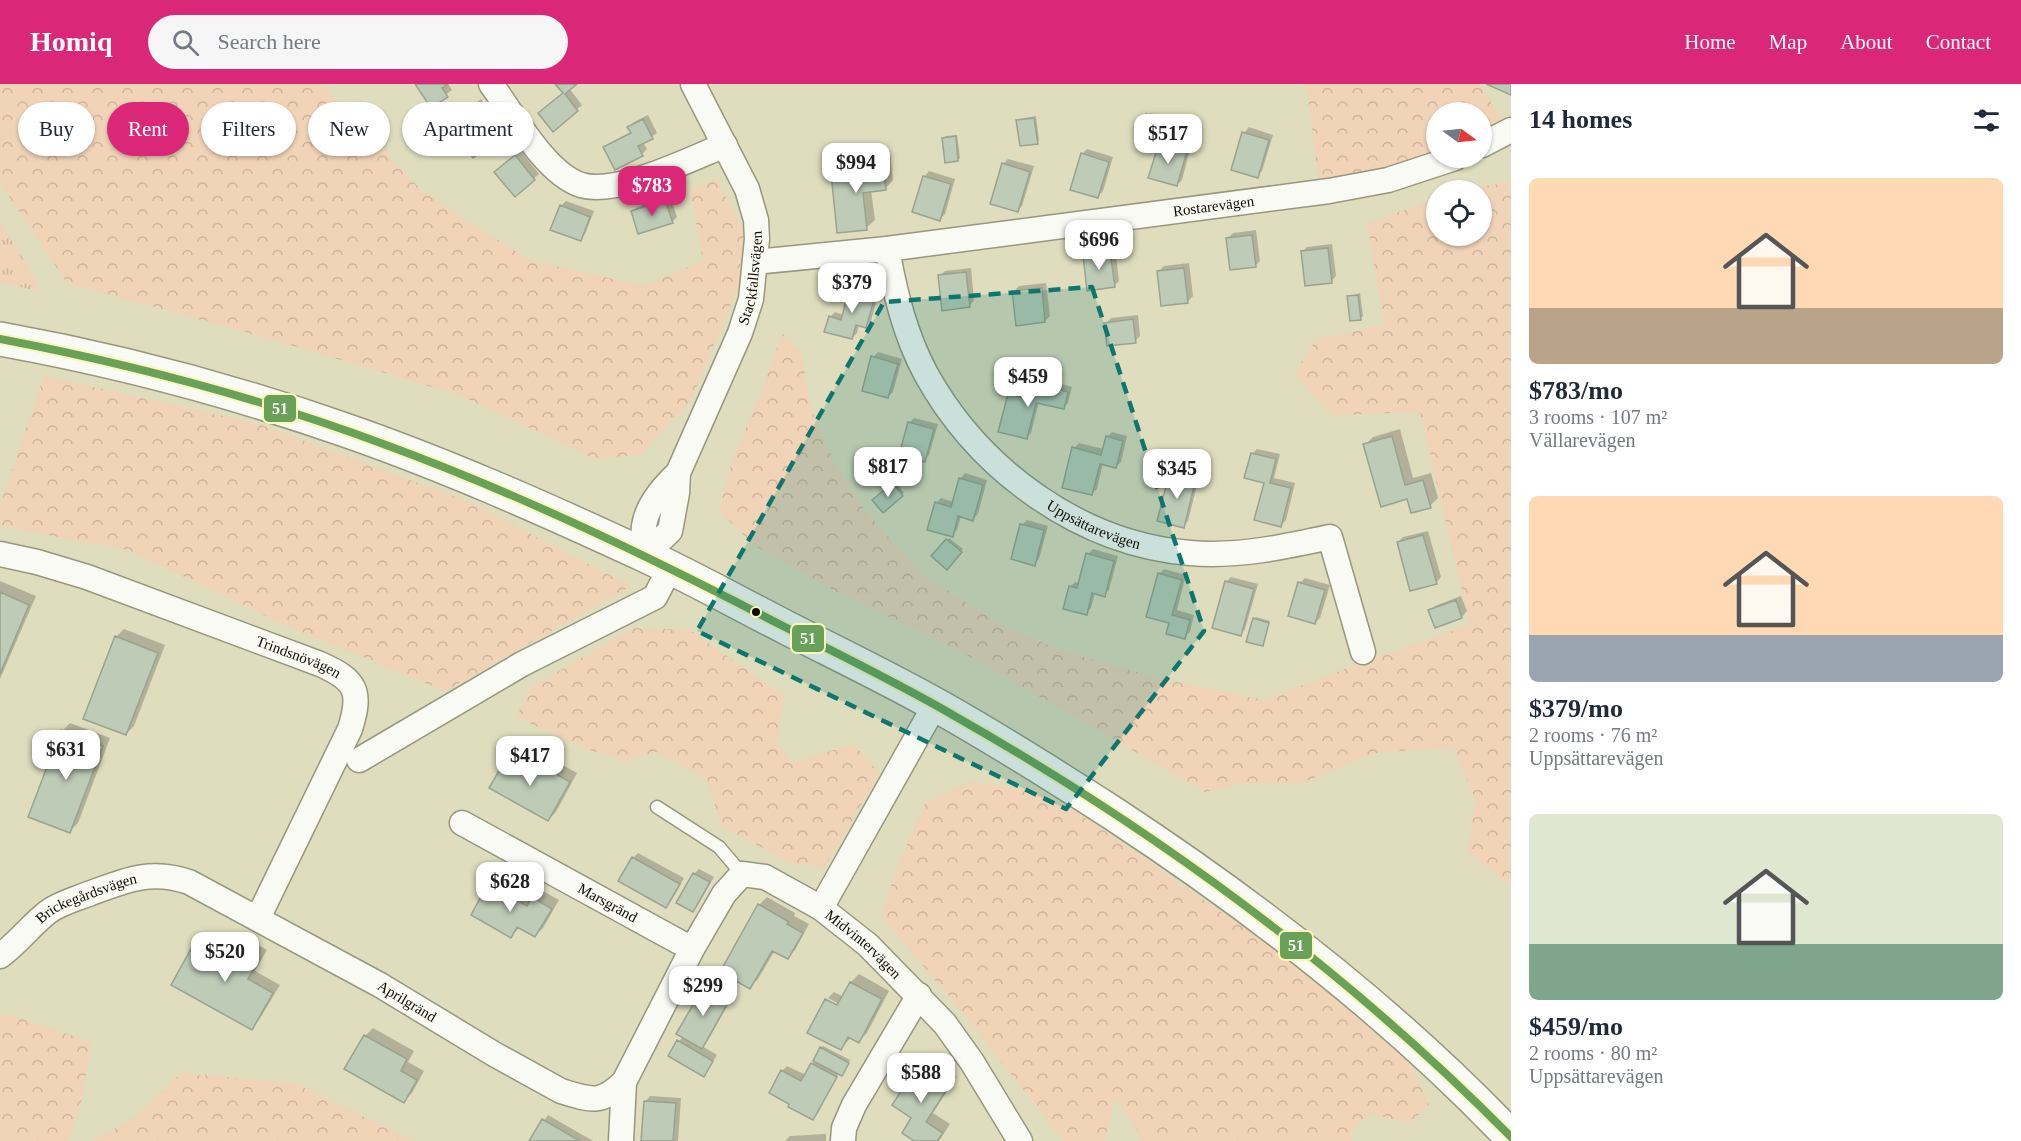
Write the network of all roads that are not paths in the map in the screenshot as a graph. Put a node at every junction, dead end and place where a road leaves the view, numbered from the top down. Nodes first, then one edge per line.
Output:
1 (491, 84) edge
2 (693, 84) edge
3 (1511, 130) edge
4 (1492, 140) edge
5 (725, 145) junction
6 (1426, 168) edge
7 (887, 249) junction
8 (755, 262) junction
9 (0, 339) edge
10 (0, 554) edge
11 (657, 562) junction
12 (1363, 652) dead end
13 (935, 705) junction
14 (359, 760) dead end
15 (657, 807) dead end
16 (462, 823) dead end
17 (742, 874) junction
18 (189, 882) joint
19 (821, 908) junction
20 (258, 918) junction
21 (692, 949) junction
22 (0, 956) edge
23 (919, 996) junction
24 (624, 1082) junction
25 (1511, 1137) edge
26 (621, 1141) edge
27 (843, 1141) edge
28 (1020, 1141) edge

1 - 5 street
2 - 5 street, Stackfallsvägen
3 - 4 street
5 - 8 street, Stackfallsvägen
6 - 7 street, Rostarevägen
7 - 8 street, Rostarevägen
7 - 12 street, Uppsättarevägen
8 - 11 street, Stackfallsvägen
9 - 11 main road
10 - 20 street, Trindsnövägen
11 - 13 main road
11 - 14 street
13 - 19 street, Midvintervägen
13 - 25 main road
15 - 17 lane
16 - 21 street, Marsgränd
17 - 19 street
17 - 21 street
18 - 20 street, Aprilgränd
18 - 22 street, Brickegårdsvägen
19 - 23 street, Midvintervägen
20 - 24 street, Aprilgränd
21 - 24 street
23 - 27 street
23 - 28 street, Midvintervägen
24 - 26 street

